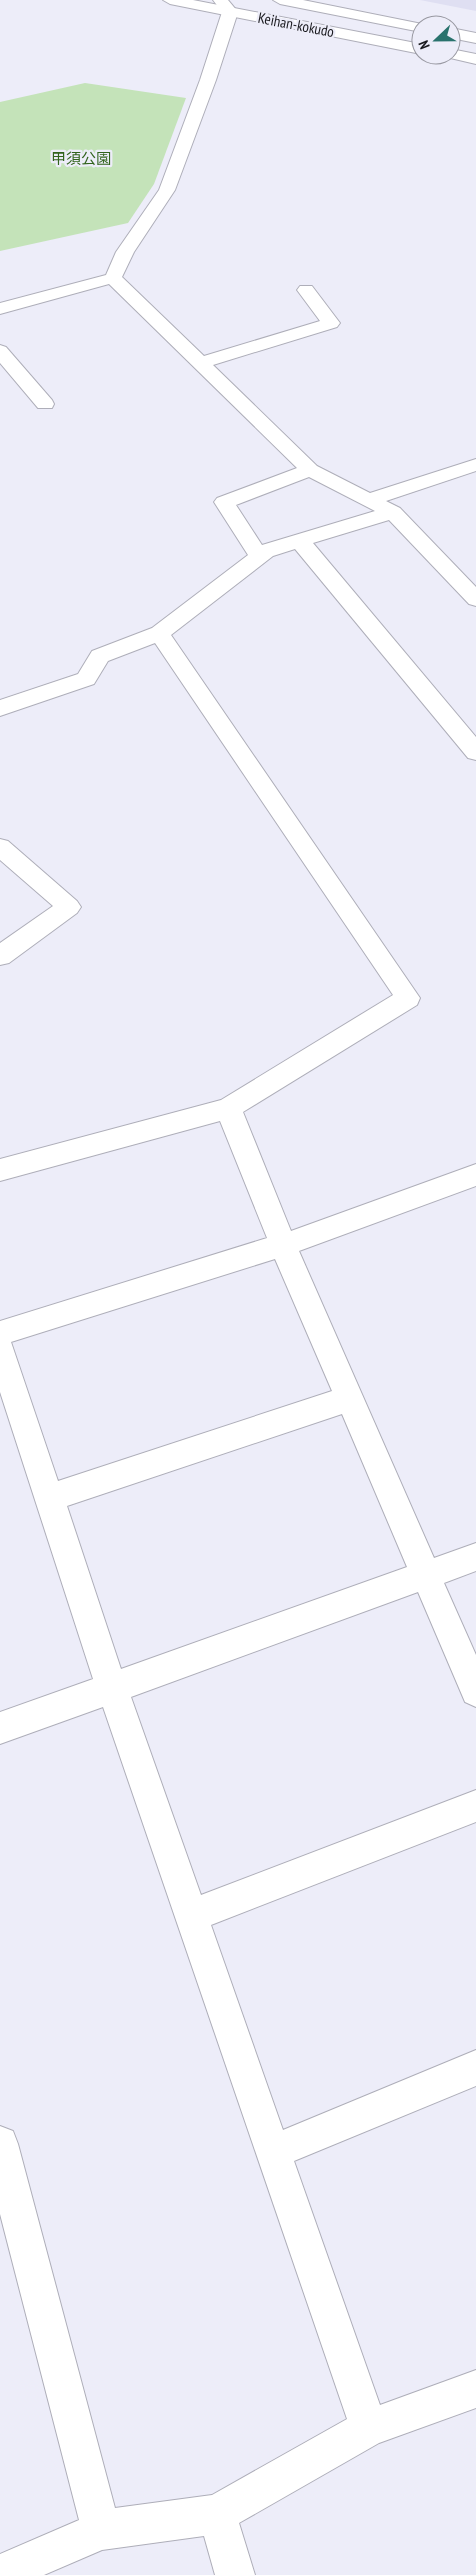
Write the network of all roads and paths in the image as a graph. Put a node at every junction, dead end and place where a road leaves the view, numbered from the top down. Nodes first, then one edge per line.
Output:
1 (170, 0) edge
2 (280, 0) edge
3 (225, 6) edge
4 (411, 25) edge
5 (461, 35) edge
6 (476, 38) edge
7 (411, 47) edge
8 (461, 56) edge
9 (476, 59) edge
10 (113, 278) junction
11 (306, 290) dead end
12 (0, 309) edge
13 (0, 352) edge
14 (201, 364) junction
15 (44, 404) dead end
16 (476, 465) edge
17 (310, 470) junction
18 (371, 500) junction
19 (393, 512) junction
20 (300, 541) junction
21 (260, 556) junction
22 (476, 599) edge
23 (159, 633) junction
24 (0, 708) edge
25 (476, 752) edge
26 (0, 847) edge
27 (0, 956) edge
28 (228, 1108) junction
29 (0, 1170) edge
30 (476, 1175) edge
31 (283, 1245) junction
32 (0, 1333) edge
33 (0, 1349) edge
34 (350, 1398) junction
35 (50, 1498) junction
36 (476, 1557) edge
37 (427, 1575) junction
38 (112, 1688) junction
39 (476, 1691) edge
40 (0, 1728) edge
41 (476, 1806) edge
42 (191, 1916) junction
43 (476, 2068) edge
44 (0, 2144) edge
45 (274, 2152) junction
46 (476, 2389) edge
47 (369, 2428) junction
48 (216, 2514) junction
49 (101, 2530) junction
50 (0, 2574) edge
51 (235, 2575) edge

1 - 3 main road, Keihan-kokudo
2 - 4 main road, Keihan-kokudo
3 - 7 main road, Keihan-kokudo
3 - 10 main road
5 - 6 main road
8 - 9 main road
10 - 12 main road
10 - 14 main road
11 - 14 main road
13 - 15 main road
14 - 17 main road
16 - 18 main road
17 - 18 main road
17 - 21 main road
18 - 19 main road
19 - 20 main road
19 - 22 main road
20 - 21 main road
20 - 25 main road
21 - 23 main road
23 - 24 main road
23 - 28 main road
26 - 27 main road
28 - 29 main road
28 - 31 main road
30 - 31 main road
31 - 32 main road
31 - 34 main road
33 - 35 main road
34 - 35 main road
34 - 37 main road
35 - 38 main road
36 - 37 main road
37 - 38 main road
37 - 39 main road
38 - 40 main road
38 - 42 main road
41 - 42 main road
42 - 45 main road
43 - 45 main road
44 - 49 main road
45 - 47 main road
46 - 47 main road
47 - 48 main road
48 - 49 main road
48 - 51 main road
49 - 50 main road

